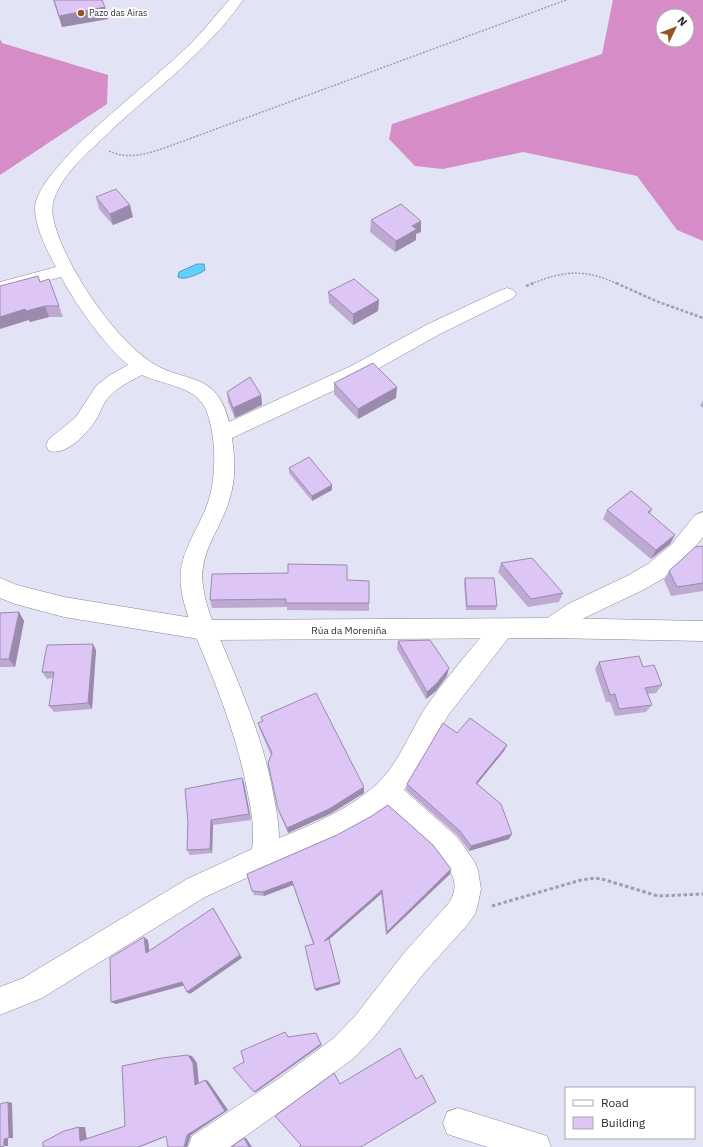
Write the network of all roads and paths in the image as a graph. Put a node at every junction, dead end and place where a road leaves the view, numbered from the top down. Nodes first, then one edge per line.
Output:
1 (236, 0) edge
2 (566, 0) edge
3 (91, 140) junction
4 (66, 270) junction
5 (0, 288) edge
6 (507, 294) joint
7 (703, 318) edge
8 (142, 366) junction
9 (221, 434) junction
10 (56, 445) dead end
11 (703, 521) edge
12 (0, 588) edge
13 (551, 628) junction
14 (502, 629) junction
15 (205, 630) junction
16 (703, 631) edge
17 (387, 791) junction
18 (263, 857) junction
19 (703, 894) edge
20 (461, 910) junction
21 (0, 1001) edge
22 (458, 1123) dead end
23 (203, 1147) edge
24 (536, 1147) edge

1 - 3 street
2 - 3 path
3 - 4 street
4 - 5 street
4 - 8 street
6 - 7 path
6 - 9 street
8 - 9 street
8 - 10 street
9 - 15 street
11 - 13 street
12 - 15 street, Rúa da Moreniña
13 - 14 street, Rúa da Moreniña
13 - 16 street, Rúa da Moreniña
14 - 15 street, Rúa da Moreniña
14 - 17 street
15 - 18 street
17 - 18 street
17 - 20 street
18 - 21 street
19 - 20 path
20 - 23 street
22 - 24 street

